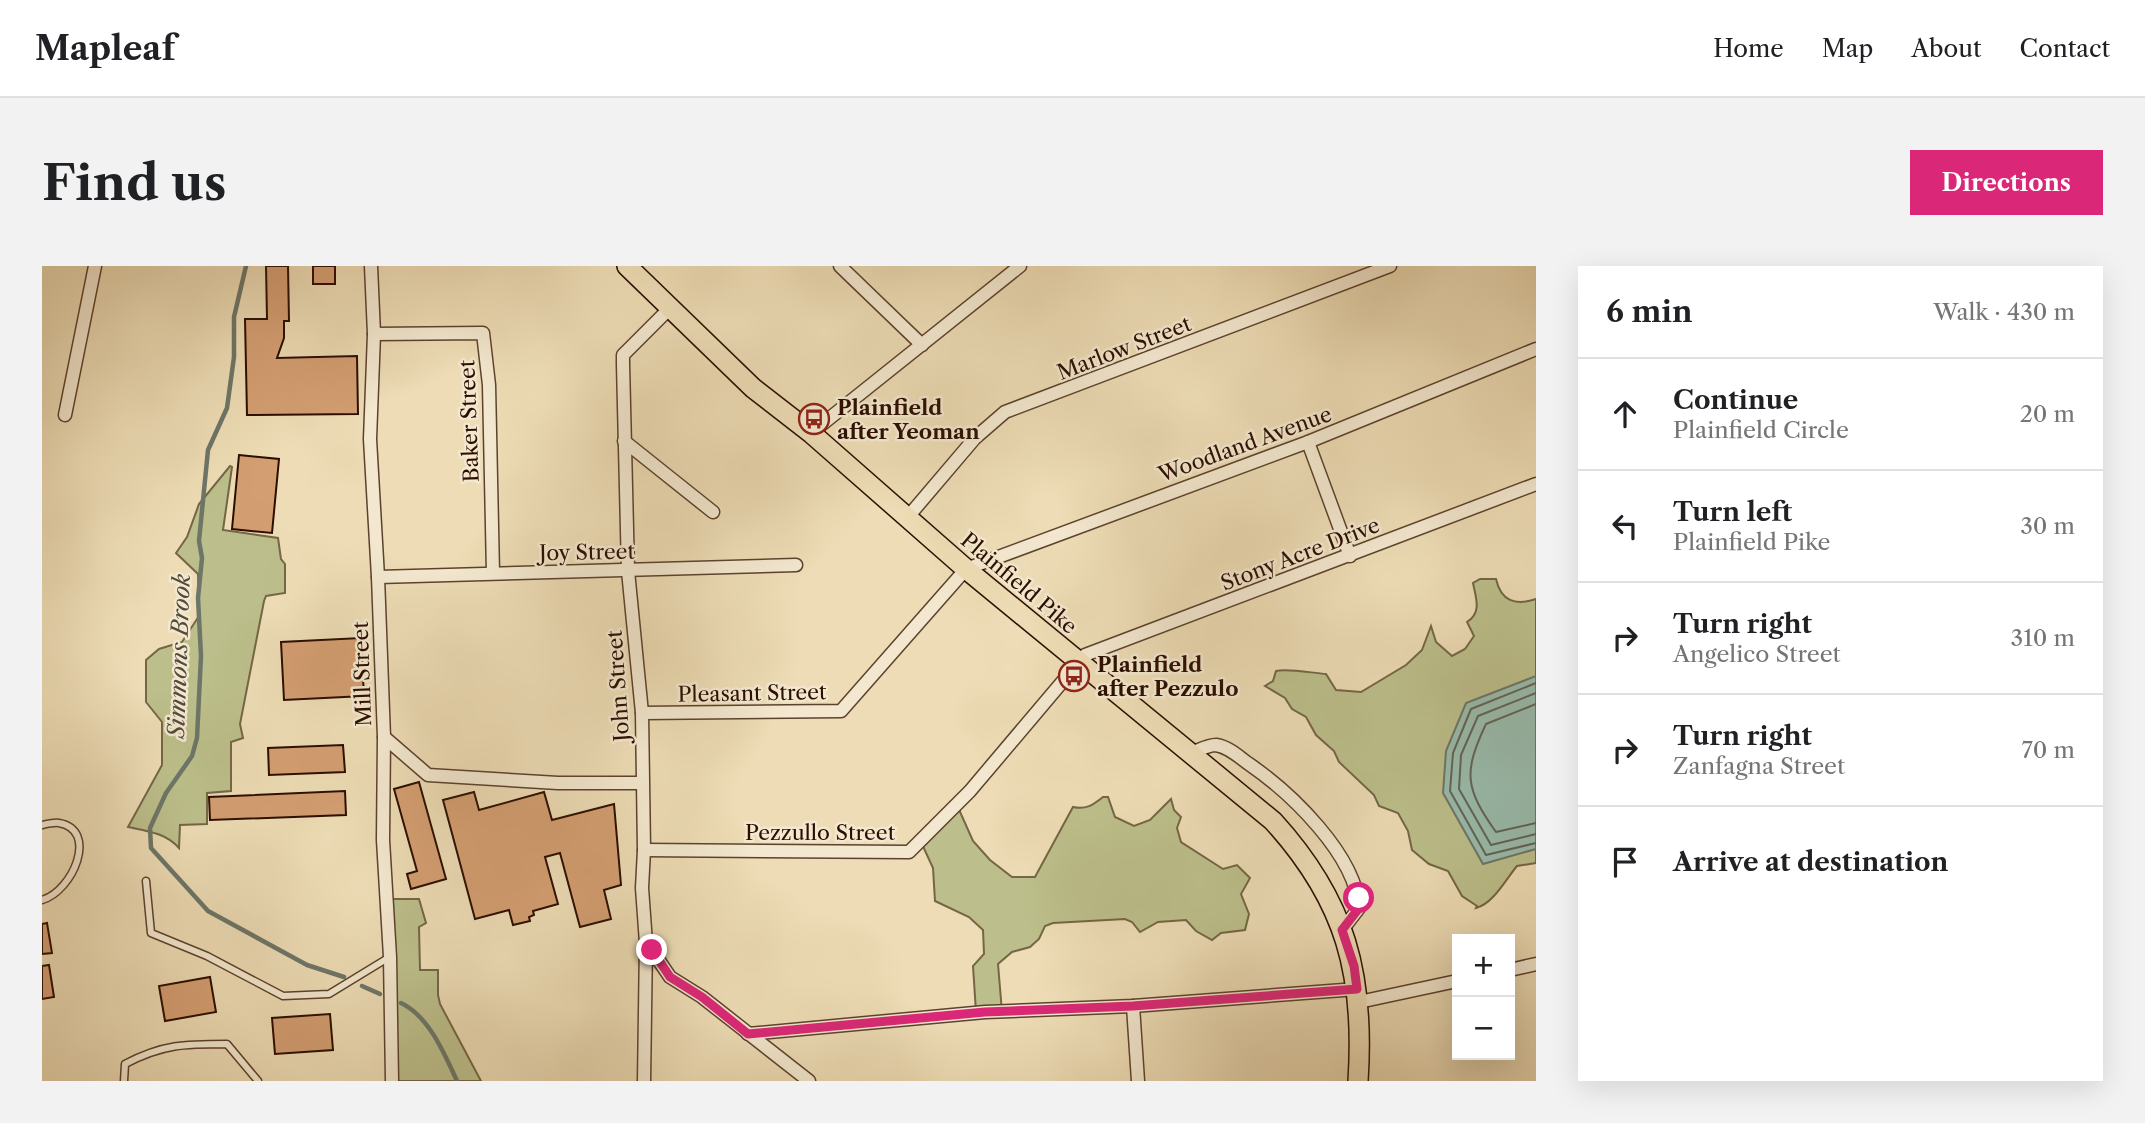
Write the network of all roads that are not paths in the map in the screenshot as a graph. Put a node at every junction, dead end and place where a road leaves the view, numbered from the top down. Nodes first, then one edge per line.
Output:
1 (95, 266) edge
2 (371, 266) edge
3 (627, 266) edge
4 (840, 266) edge
5 (1020, 266) edge
6 (1390, 266) edge
7 (670, 308) junction
8 (374, 334) junction
9 (922, 345) junction
10 (1536, 349) edge
11 (65, 415) dead end
12 (811, 433) junction
13 (624, 440) junction
14 (1308, 442) junction
15 (1536, 484) edge
16 (713, 512) dead end
17 (907, 518) junction
18 (1350, 556) junction
19 (796, 565) dead end
20 (966, 569) junction
21 (628, 571) junction
22 (493, 573) junction
23 (378, 577) junction
24 (1079, 662) junction
25 (642, 713) junction
26 (383, 737) junction
27 (1191, 753) junction
28 (642, 783) junction
29 (42, 825) edge
30 (644, 850) junction
31 (146, 881) dead end
32 (42, 900) edge
33 (1342, 930) junction
34 (646, 943) junction
35 (390, 957) junction
36 (1536, 964) edge
37 (1515, 969) edge
38 (1452, 982) edge
39 (1358, 996) junction
40 (1133, 1006) junction
41 (748, 1034) junction
42 (124, 1081) edge
43 (258, 1081) edge
44 (392, 1081) edge
45 (644, 1081) edge
46 (809, 1081) edge
47 (1138, 1081) edge
48 (1358, 1081) edge

1 - 11 street
2 - 8 street, Mill Street
3 - 7 main road, Plainfield Pike
4 - 9 street
5 - 9 street
6 - 17 street, Marlow Street
7 - 12 main road, Plainfield Pike
7 - 13 street, John Street
8 - 22 street, Baker Street
8 - 23 street, Mill Street
9 - 12 street
10 - 14 street, Woodland Avenue
12 - 17 main road, Plainfield Pike
13 - 16 street
13 - 21 street, John Street
14 - 18 street
14 - 20 street, Woodland Avenue
15 - 18 street, Stony Acre Drive
17 - 20 main road, Plainfield Pike
18 - 24 street, Stony Acre Drive
19 - 21 street, Joy Street
20 - 24 main road, Plainfield Pike
20 - 25 street, Pleasant Street
21 - 22 street, Joy Street
21 - 25 street, John Street
22 - 23 street, Joy Street
23 - 26 street, Mill Street
24 - 27 main road, Plainfield Pike
24 - 30 street, Pezzullo Street
25 - 28 street, John Street
26 - 28 street
26 - 35 street, Mill Street
27 - 33 main road, Plainfield Pike
27 - 33 street
28 - 30 street, John Street
29 - 32 lane
30 - 34 street, John Street
31 - 35 lane
33 - 39 main road, Plainfield Pike
34 - 41 street
34 - 45 street, John Street
35 - 44 street, Mill Street
36 - 37 street
38 - 39 street
39 - 40 street
39 - 48 main road, Plainfield Pike
40 - 41 street
40 - 47 street
41 - 46 street
42 - 43 lane

